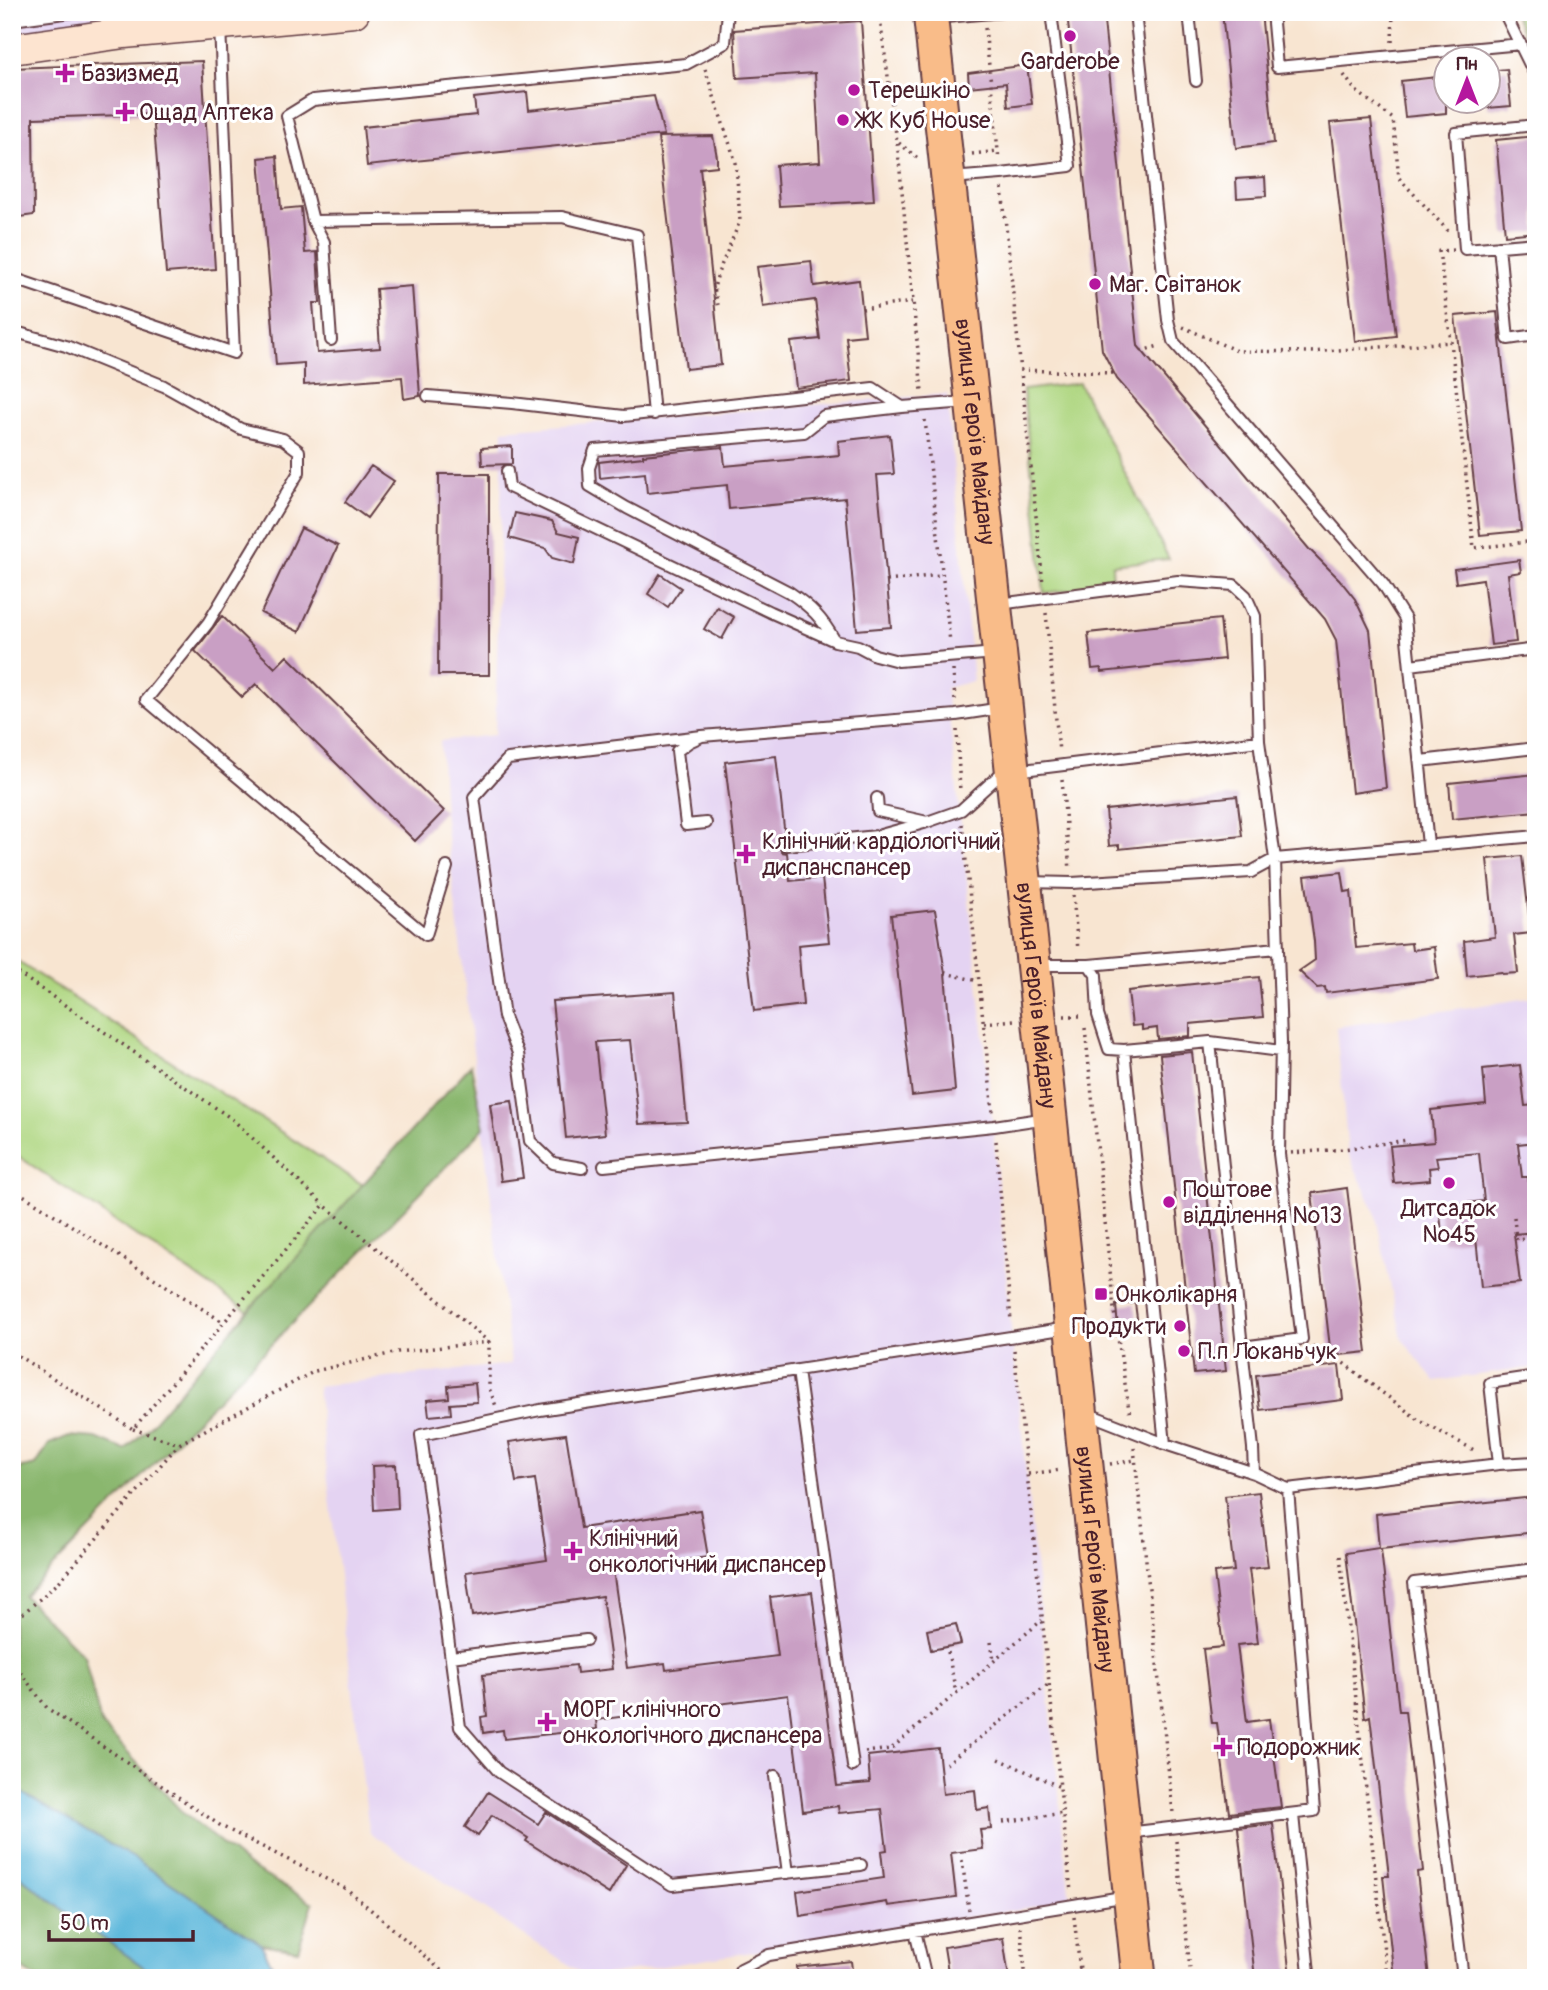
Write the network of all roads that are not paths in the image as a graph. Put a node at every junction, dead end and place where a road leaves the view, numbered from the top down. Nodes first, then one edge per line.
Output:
1 (72, 12) edge
2 (354, 12) edge
3 (727, 12) edge
4 (1003, 12) edge
5 (1051, 12) edge
6 (1135, 12) edge
7 (1189, 12) edge
8 (1272, 12) edge
9 (1504, 12) edge
10 (931, 15) edge
11 (12, 20) edge
12 (220, 24) junction
13 (1521, 44) junction
14 (12, 49) edge
15 (1536, 77) edge
16 (1196, 81) dead end
17 (1536, 125) edge
18 (948, 178) junction
19 (313, 221) junction
20 (1536, 243) edge
21 (1499, 246) junction
22 (12, 278) edge
23 (12, 331) edge
24 (1536, 335) edge
25 (331, 340) dead end
26 (428, 396) dead end
27 (971, 402) junction
28 (902, 407) junction
29 (654, 414) junction
30 (507, 471) dead end
31 (993, 605) junction
32 (835, 641) junction
33 (1536, 649) edge
34 (998, 653) junction
35 (1410, 666) junction
36 (1004, 707) junction
37 (702, 736) junction
38 (1259, 741) junction
39 (1536, 748) edge
40 (1420, 761) junction
41 (1012, 768) junction
42 (877, 798) dead end
43 (927, 822) junction
44 (706, 823) dead end
45 (1536, 836) edge
46 (786, 845) dead end
47 (1428, 845) junction
48 (1275, 859) junction
49 (447, 867) dead end
50 (1024, 882) junction
51 (1278, 948) junction
52 (1032, 965) junction
53 (1089, 965) junction
54 (1210, 1042) junction
55 (1124, 1050) junction
56 (1281, 1051) junction
57 (1050, 1118) junction
58 (604, 1166) dead end
59 (582, 1168) dead end
60 (1071, 1328) junction
61 (1242, 1347) junction
62 (798, 1371) junction
63 (1536, 1376) edge
64 (1080, 1411) junction
65 (1165, 1444) junction
66 (1536, 1462) edge
67 (1499, 1464) junction
68 (1254, 1473) junction
69 (1289, 1489) junction
70 (1536, 1569) edge
71 (586, 1640) dead end
72 (450, 1657) junction
73 (853, 1766) dead end
74 (775, 1776) dead end
75 (1293, 1815) junction
76 (1124, 1833) junction
77 (860, 1865) dead end
78 (788, 1873) junction
79 (1130, 1895) junction
80 (915, 1931) junction
81 (736, 1978) edge
82 (926, 1978) edge
83 (1139, 1978) edge
84 (1308, 1978) edge
85 (1463, 1978) edge

1 - 11 lane
2 - 12 street
3 - 19 lane
4 - 10 lane
5 - 18 lane
6 - 35 lane
7 - 16 lane
8 - 13 lane
9 - 13 lane
10 - 18 main road, вулиця Героїв Майдану
12 - 14 street
12 - 22 lane
13 - 15 lane
17 - 21 lane
18 - 27 main road, вулиця Героїв Майдану
19 - 25 lane
19 - 29 lane
20 - 21 lane
21 - 24 lane
23 - 49 lane
26 - 29 lane
27 - 28 lane
27 - 31 main road, вулиця Героїв Майдану
28 - 29 lane
28 - 32 lane
30 - 32 lane
31 - 34 main road, вулиця Героїв Майдану
31 - 38 lane
32 - 34 lane
33 - 35 lane
34 - 36 main road, вулиця Героїв Майдану
35 - 40 lane
36 - 37 lane
36 - 41 main road, вулиця Героїв Майдану
37 - 44 lane
37 - 59 lane
38 - 41 lane
38 - 48 lane
39 - 40 lane
40 - 47 lane
41 - 43 lane
41 - 50 main road, вулиця Героїв Майдану
42 - 43 lane
43 - 46 lane
45 - 47 lane
47 - 48 lane
48 - 50 lane
48 - 51 lane
50 - 52 main road, вулиця Героїв Майдану
51 - 53 lane
51 - 56 lane
52 - 53 lane
52 - 57 main road, вулиця Героїв Майдану
53 - 55 lane
54 - 55 lane
54 - 56 lane
54 - 61 lane
55 - 65 lane
56 - 61 lane
57 - 58 lane
57 - 60 main road, вулиця Героїв Майдану
60 - 62 lane
60 - 64 main road, вулиця Героїв Майдану
61 - 68 lane
62 - 72 lane
62 - 73 lane
63 - 67 lane
64 - 65 lane
64 - 76 main road, вулиця Героїв Майдану
65 - 68 lane
66 - 67 lane
67 - 69 lane
68 - 69 lane
69 - 75 lane
70 - 85 lane
71 - 72 lane
72 - 78 lane
74 - 78 lane
75 - 76 lane
75 - 84 lane
76 - 79 main road, вулиця Героїв Майдану
77 - 78 lane
79 - 80 lane
79 - 83 main road, вулиця Героїв Майдану
80 - 81 lane
80 - 82 lane

